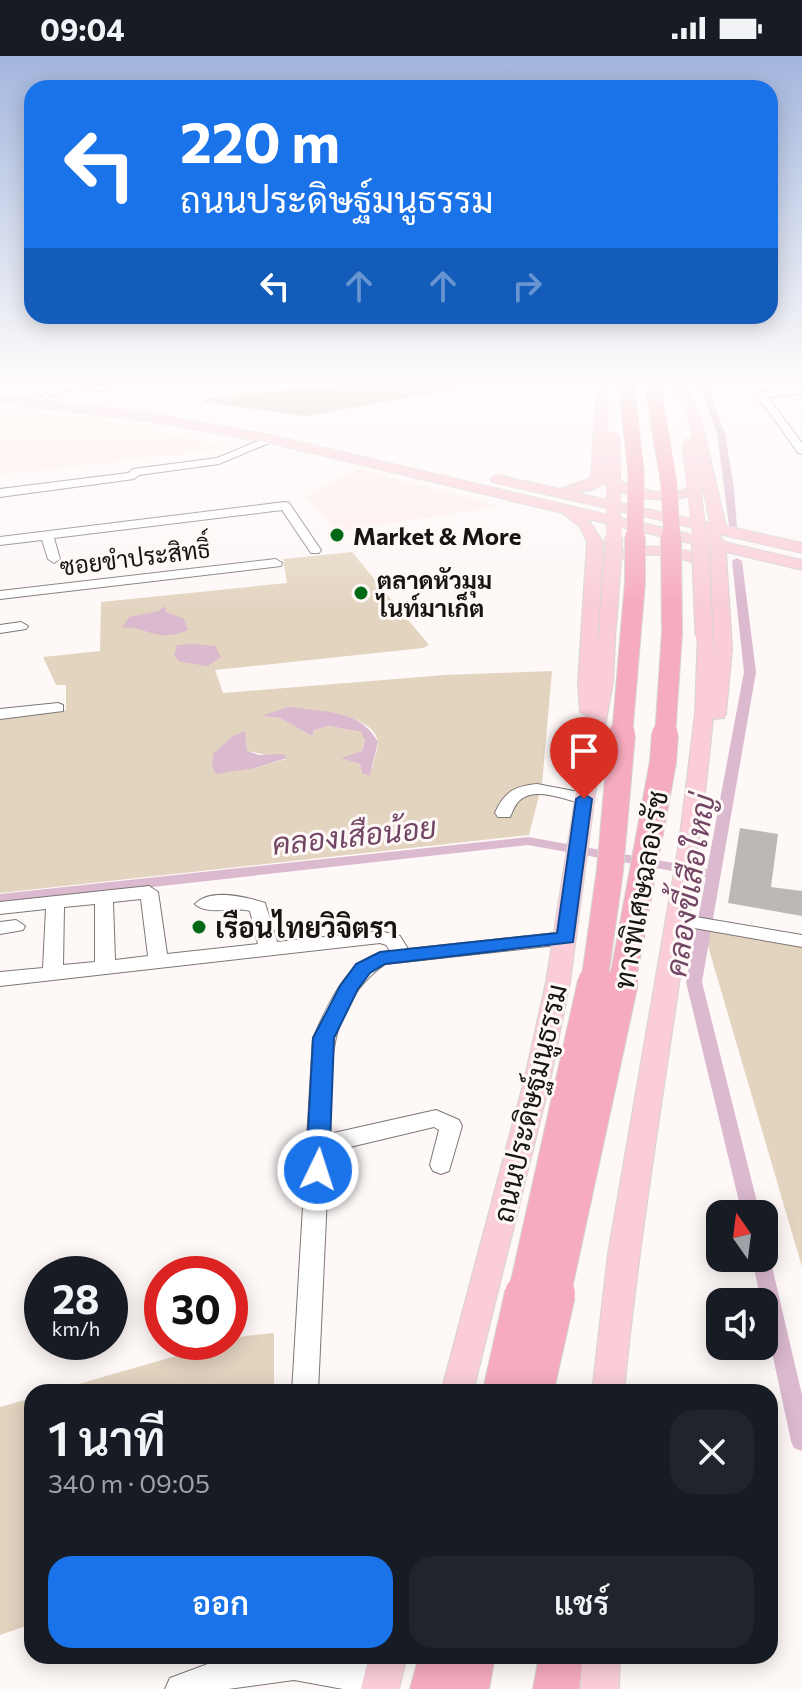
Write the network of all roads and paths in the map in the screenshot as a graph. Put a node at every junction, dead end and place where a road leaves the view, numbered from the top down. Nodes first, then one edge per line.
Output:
1 (228, 457) edge
2 (345, 457) edge
3 (393, 457) edge
4 (599, 457) edge
5 (613, 457) edge
6 (634, 457) edge
7 (665, 457) edge
8 (691, 457) edge
9 (702, 457) edge
10 (598, 477) junction
11 (707, 478) junction
12 (538, 488) junction
13 (0, 493) edge
14 (607, 503) junction
15 (563, 510) junction
16 (629, 524) junction
17 (47, 535) junction
18 (718, 537) junction
19 (0, 541) edge
20 (802, 548) edge
21 (315, 550) dead end
22 (54, 559) dead end
23 (276, 563) dead end
24 (595, 564) junction
25 (802, 565) edge
26 (718, 571) junction
27 (0, 595) edge
28 (21, 626) dead end
29 (0, 629) edge
30 (58, 708) dead end
31 (0, 714) edge
32 (591, 749) junction
33 (697, 777) junction
34 (584, 799) junction
35 (504, 813) dead end
36 (104, 896) junction
37 (55, 902) junction
38 (204, 904) dead end
39 (0, 908) edge
40 (695, 924) junction
41 (566, 938) junction
42 (802, 941) edge
43 (269, 948) junction
44 (402, 955) junction
45 (158, 961) junction
46 (105, 967) junction
47 (53, 973) junction
48 (0, 979) edge
49 (320, 1145) junction
50 (441, 1165) dead end
51 (305, 1384) edge
52 (459, 1384) edge
53 (505, 1384) edge
54 (535, 1384) edge
55 (609, 1384) edge
56 (274, 1664) edge
57 (318, 1664) edge
58 (439, 1664) edge
59 (471, 1664) edge
60 (560, 1664) edge
61 (601, 1664) edge
62 (383, 1675) edge
63 (181, 1689) edge
64 (433, 1689) edge
65 (466, 1689) edge
66 (556, 1689) edge
67 (600, 1689) edge

1 - 13 street
2 - 15 main road
3 - 12 main road
4 - 10 main road
5 - 32 main road, ถนนประดิษฐ์มนูธรรม, bridge
6 - 53 highway, ทางพิเศษฉลองรัช, bridge
7 - 54 highway, ทางพิเศษฉลองรัช, bridge
8 - 33 main road, bridge
9 - 11 main road
10 - 11 main road
10 - 12 main road
10 - 14 main road
11 - 18 main road
12 - 14 main road
14 - 16 main road
14 - 18 main road
15 - 16 main road
15 - 24 main road
16 - 18 main road
17 - 19 street
17 - 21 street
17 - 22 street
18 - 20 main road
18 - 25 main road
18 - 26 main road
23 - 27 street, ซอยขำประสิทธิ์
24 - 26 main road
24 - 32 main road
26 - 33 main road
28 - 29 street
30 - 31 street
32 - 34 main road, ถนนประดิษฐ์มนูธรรม
33 - 40 main road
34 - 35 street
34 - 41 main road, ถนนประดิษฐ์มนูธรรม
36 - 37 street
36 - 45 street
36 - 46 street
37 - 39 street
37 - 47 street
38 - 43 street
40 - 42 street
40 - 55 main road
41 - 44 street
41 - 52 main road, ถนนประดิษฐ์มนูธรรม
43 - 44 street
43 - 45 street
44 - 49 street
45 - 46 street
46 - 47 street
47 - 48 street
49 - 50 street
49 - 51 street
56 - 63 street
57 - 62 street
58 - 64 highway
59 - 65 highway
60 - 66 highway
61 - 67 main road

